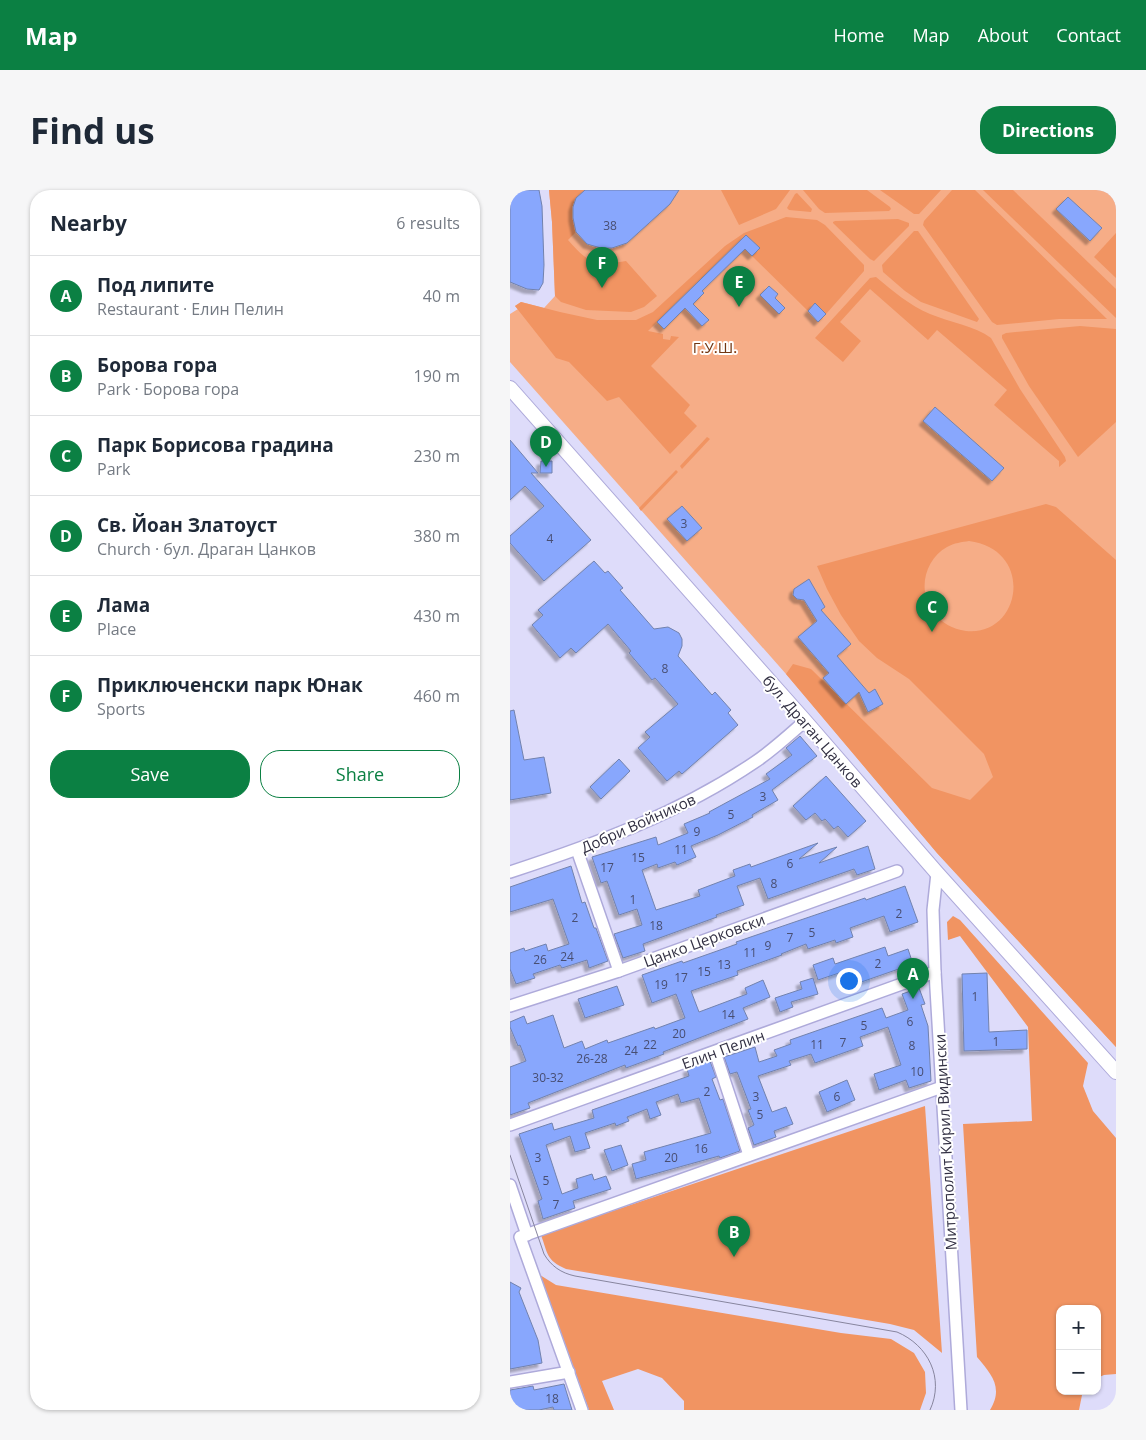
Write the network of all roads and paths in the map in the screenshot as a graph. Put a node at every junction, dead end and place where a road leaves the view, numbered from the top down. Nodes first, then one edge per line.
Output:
1 (510, 388) edge
2 (806, 721) junction
3 (577, 850) junction
4 (897, 871) dead end
5 (510, 872) edge
6 (937, 873) junction
7 (620, 970) junction
8 (935, 972) junction
9 (510, 1006) edge
10 (715, 1052) junction
11 (1116, 1072) edge
12 (942, 1087) junction
13 (510, 1125) edge
14 (749, 1156) junction
15 (510, 1185) edge
16 (527, 1234) junction
17 (568, 1372) junction
18 (510, 1382) edge
19 (582, 1410) edge
20 (962, 1410) edge

1 - 2 street, бул. Драган Цанков
2 - 3 street, Добри Войников
2 - 6 street, бул. Драган Цанков
3 - 5 street, Добри Войников
3 - 7 street
4 - 7 street, Цанко Церковски
6 - 8 street, Митрополит Кирил Видински
6 - 11 street, бул. Драган Цанков
7 - 9 street, Цанко Церковски
8 - 10 street, Елин Пелин
8 - 12 street, Митрополит Кирил Видински
10 - 13 street, Елин Пелин
10 - 14 street
12 - 14 street
12 - 20 street, Митрополит Кирил Видински
14 - 16 street
15 - 16 street
16 - 17 street
17 - 18 street
17 - 19 street

